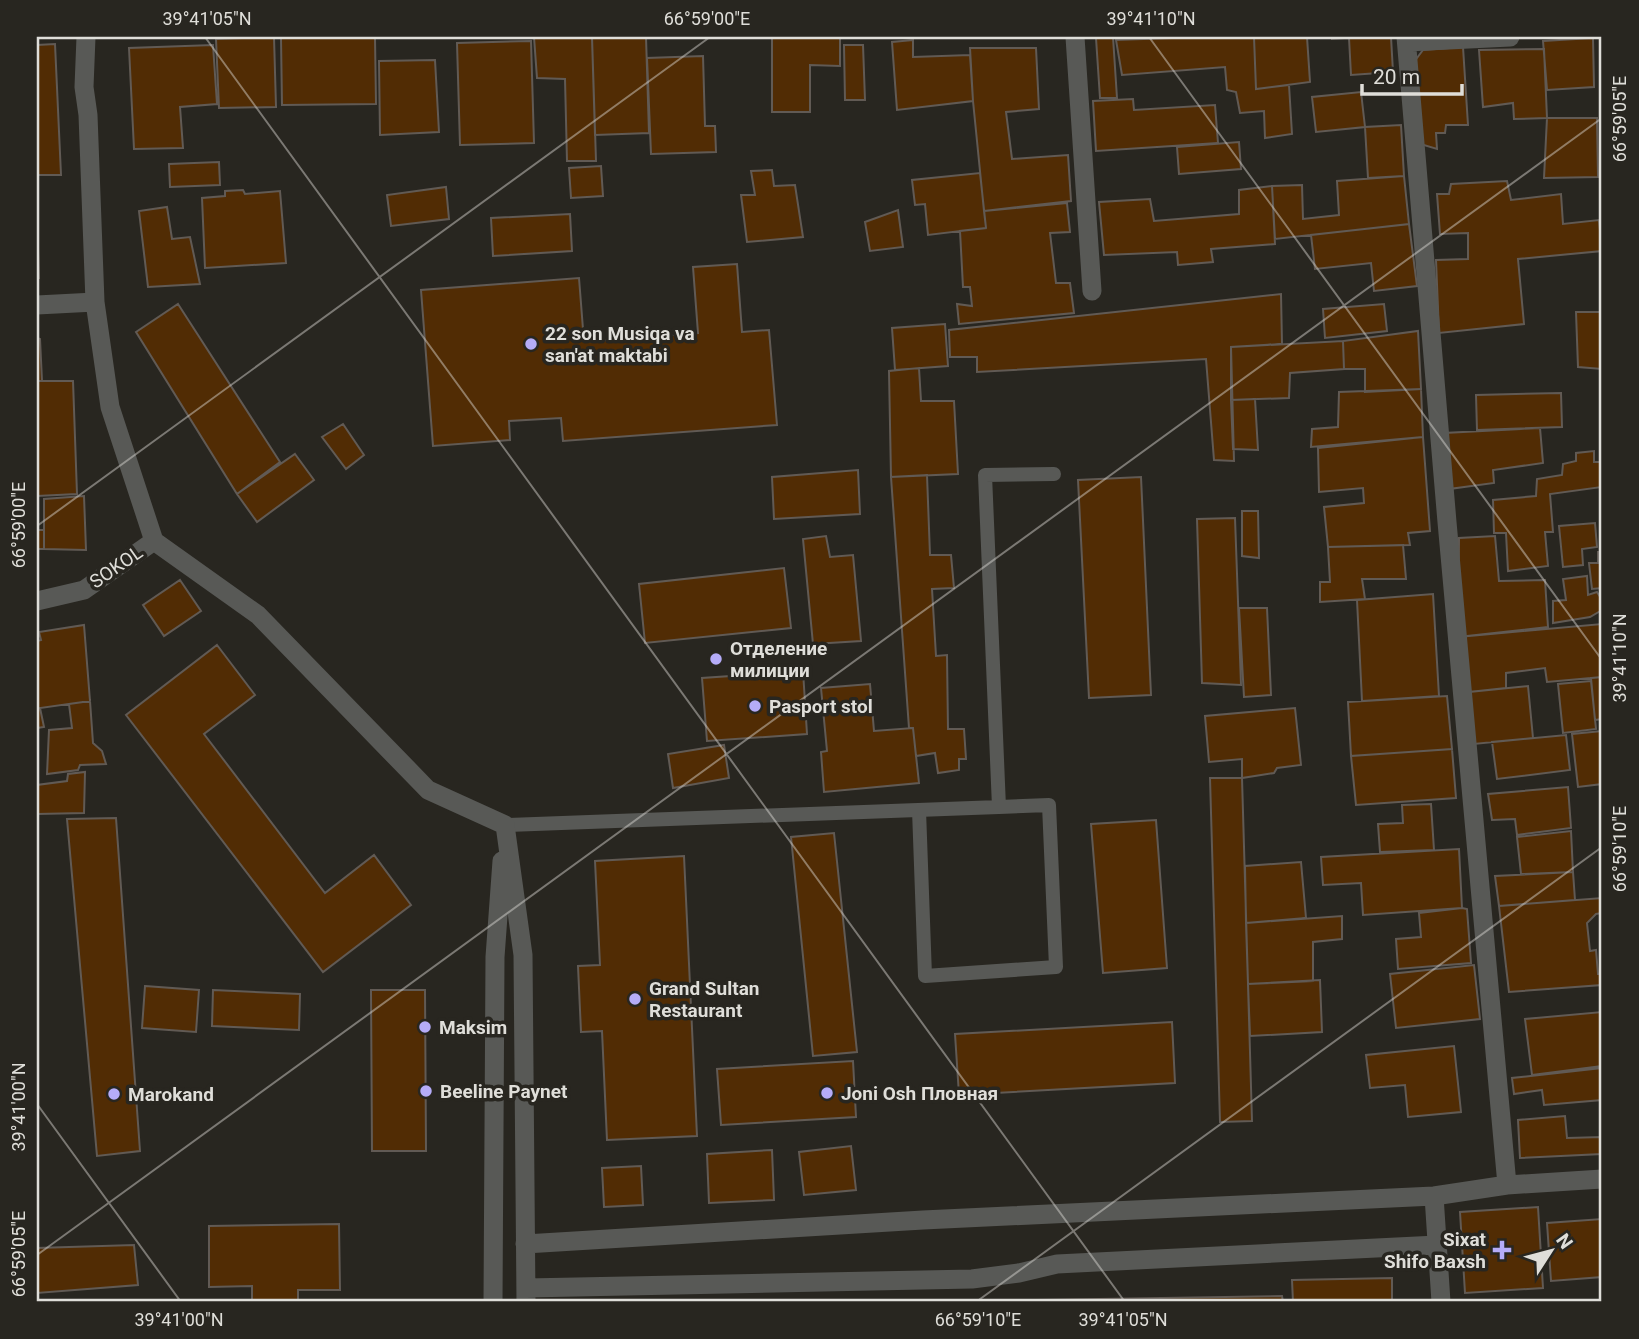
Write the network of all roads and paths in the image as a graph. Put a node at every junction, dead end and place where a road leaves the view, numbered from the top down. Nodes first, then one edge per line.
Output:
1 (86, 37) edge
2 (1075, 37) edge
3 (1510, 37) edge
4 (1406, 39) edge
5 (1092, 291) dead end
6 (95, 302) junction
7 (37, 305) edge
8 (1054, 474) dead end
9 (154, 541) junction
10 (37, 601) edge
11 (999, 807) junction
12 (919, 810) junction
13 (505, 825) junction
14 (1602, 1178) edge
15 (1507, 1185) junction
16 (1434, 1195) junction
17 (525, 1244) junction
18 (1437, 1245) junction
19 (526, 1295) edge
20 (493, 1302) edge
21 (1441, 1302) edge

1 - 6 street
2 - 5 street
3 - 4 street
4 - 15 street
6 - 7 street
6 - 9 street
8 - 11 lane
9 - 10 street, SOKOL
9 - 13 street
11 - 12 lane
11 - 12 lane
12 - 13 lane
13 - 17 street
13 - 20 street
14 - 15 street
15 - 16 street
16 - 17 street
16 - 18 street
17 - 19 street
18 - 19 street
18 - 21 street

